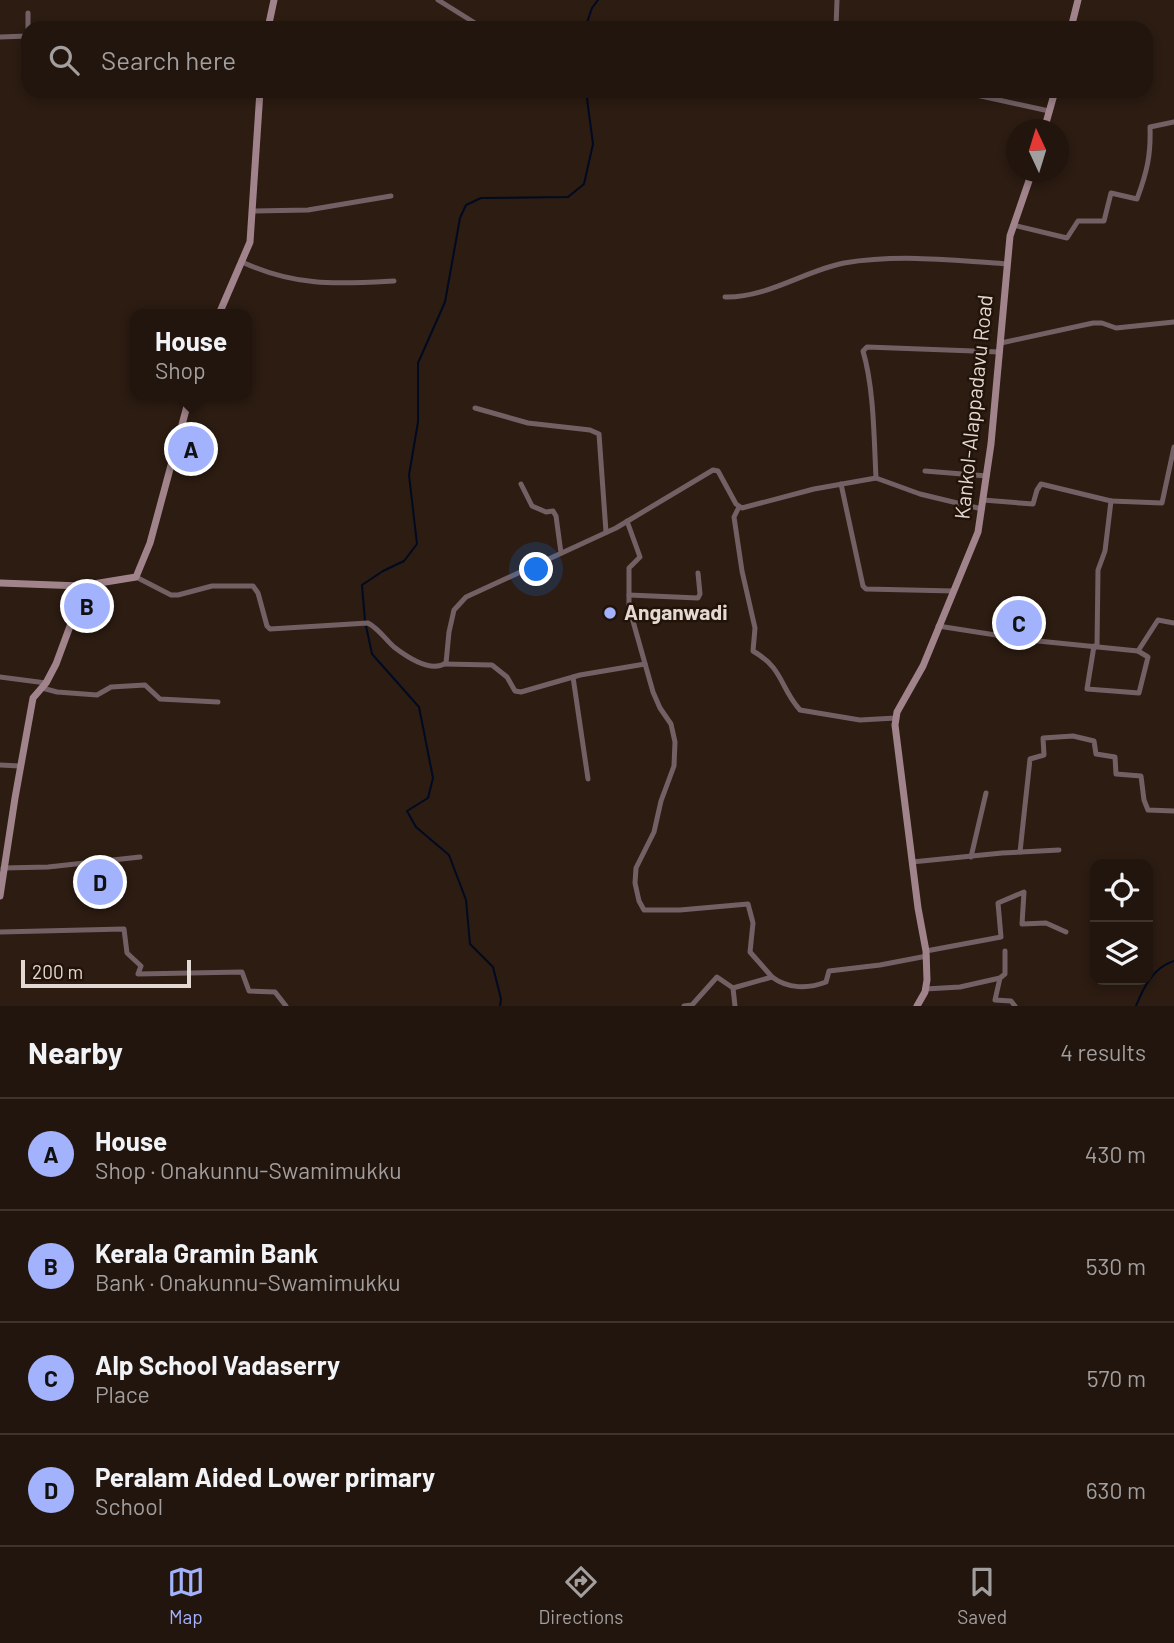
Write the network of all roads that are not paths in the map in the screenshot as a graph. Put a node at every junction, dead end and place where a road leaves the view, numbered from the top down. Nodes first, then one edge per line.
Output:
1 (274, 0) edge
2 (438, 0) edge
3 (837, 0) edge
4 (1078, 0) edge
5 (28, 13) dead end
6 (28, 21) edge
7 (270, 21) edge
8 (472, 21) edge
9 (836, 21) edge
10 (1073, 21) edge
11 (21, 36) edge
12 (0, 37) edge
13 (260, 98) edge
14 (990, 98) edge
15 (1053, 98) edge
16 (1049, 111) junction
17 (1047, 119) edge
18 (1174, 122) edge
19 (1028, 182) edge
20 (391, 196) dead end
21 (253, 211) junction
22 (1013, 225) junction
23 (242, 262) junction
24 (1007, 264) junction
25 (394, 281) dead end
26 (725, 297) dead end
27 (221, 309) edge
28 (1174, 323) edge
29 (1001, 343) junction
30 (1000, 352) junction
31 (189, 400) edge
32 (475, 408) dead end
33 (1174, 447) edge
34 (925, 471) dead end
35 (987, 476) junction
36 (876, 478) junction
37 (521, 484) dead end
38 (841, 484) junction
39 (983, 500) junction
40 (1111, 501) junction
41 (740, 507) junction
42 (982, 509) junction
43 (627, 521) junction
44 (606, 532) junction
45 (561, 553) junction
46 (698, 573) dead end
47 (136, 576) junction
48 (0, 583) edge
49 (81, 586) junction
50 (954, 591) junction
51 (629, 595) junction
52 (1174, 623) edge
53 (938, 626) junction
54 (1095, 646) junction
55 (1138, 651) junction
56 (444, 664) junction
57 (645, 664) junction
58 (0, 677) edge
59 (573, 677) junction
60 (44, 686) junction
61 (218, 702) dead end
62 (896, 718) junction
63 (0, 765) edge
64 (20, 766) junction
65 (588, 779) dead end
66 (986, 793) dead end
67 (1174, 811) edge
68 (1059, 850) dead end
69 (1020, 852) junction
70 (140, 856) dead end
71 (971, 857) junction
72 (912, 862) junction
73 (3, 868) junction
74 (0, 896) edge
75 (0, 932) edge
76 (1066, 932) dead end
77 (1005, 951) dead end
78 (927, 953) junction
79 (772, 977) junction
80 (1000, 978) junction
81 (733, 989) junction
82 (925, 989) junction
83 (286, 1006) edge
84 (684, 1006) edge
85 (735, 1006) edge
86 (917, 1006) edge
87 (1015, 1006) edge

1 - 7 main road
2 - 8 street
3 - 9 street
4 - 10 main road
5 - 6 street
11 - 12 street
13 - 21 main road
14 - 16 street
15 - 16 main road
16 - 17 main road
18 - 22 street
19 - 22 main road, Kankol-Alappadavu Road
20 - 21 street
21 - 23 main road
22 - 24 main road, Kankol-Alappadavu Road
23 - 25 street
23 - 27 main road
24 - 26 street
24 - 29 main road, Kankol-Alappadavu Road
28 - 29 street
29 - 30 main road, Kankol-Alappadavu Road
30 - 35 main road, Kankol-Alappadavu Road
30 - 36 street
31 - 47 main road
32 - 44 street
33 - 40 street
34 - 35 street
35 - 39 main road, Kankol-Alappadavu Road
36 - 38 street
36 - 42 street
37 - 45 street
38 - 41 street
38 - 50 street
39 - 40 street
39 - 42 main road, Kankol-Alappadavu Road
40 - 54 street
41 - 43 street
41 - 62 street
42 - 50 main road, Kankol-Alappadavu Road
43 - 44 street
43 - 51 street
44 - 45 street
45 - 56 street
46 - 51 street
47 - 49 main road
47 - 56 street
48 - 49 main road
49 - 60 main road
50 - 53 main road, Kankol-Alappadavu Road
51 - 57 street
52 - 55 street
53 - 54 street
53 - 62 main road, Kankol-Alappadavu Road
54 - 55 street
54 - 55 street
56 - 59 street
57 - 59 street
57 - 79 street
58 - 60 street
59 - 65 street
60 - 61 street
60 - 64 main road
62 - 72 main road, Kankol-Alappadavu Road
63 - 64 street
64 - 73 main road
66 - 71 street
67 - 69 street
68 - 69 street
69 - 71 street
70 - 73 street
71 - 72 street
72 - 78 main road, Kankol-Alappadavu Road
73 - 74 main road
75 - 83 street
76 - 78 street
77 - 80 street
78 - 79 street
78 - 82 main road, Kankol-Alappadavu Road
79 - 81 street
80 - 82 street
80 - 87 street
81 - 84 street
81 - 85 street
82 - 86 main road, Kankol-Alappadavu Road

